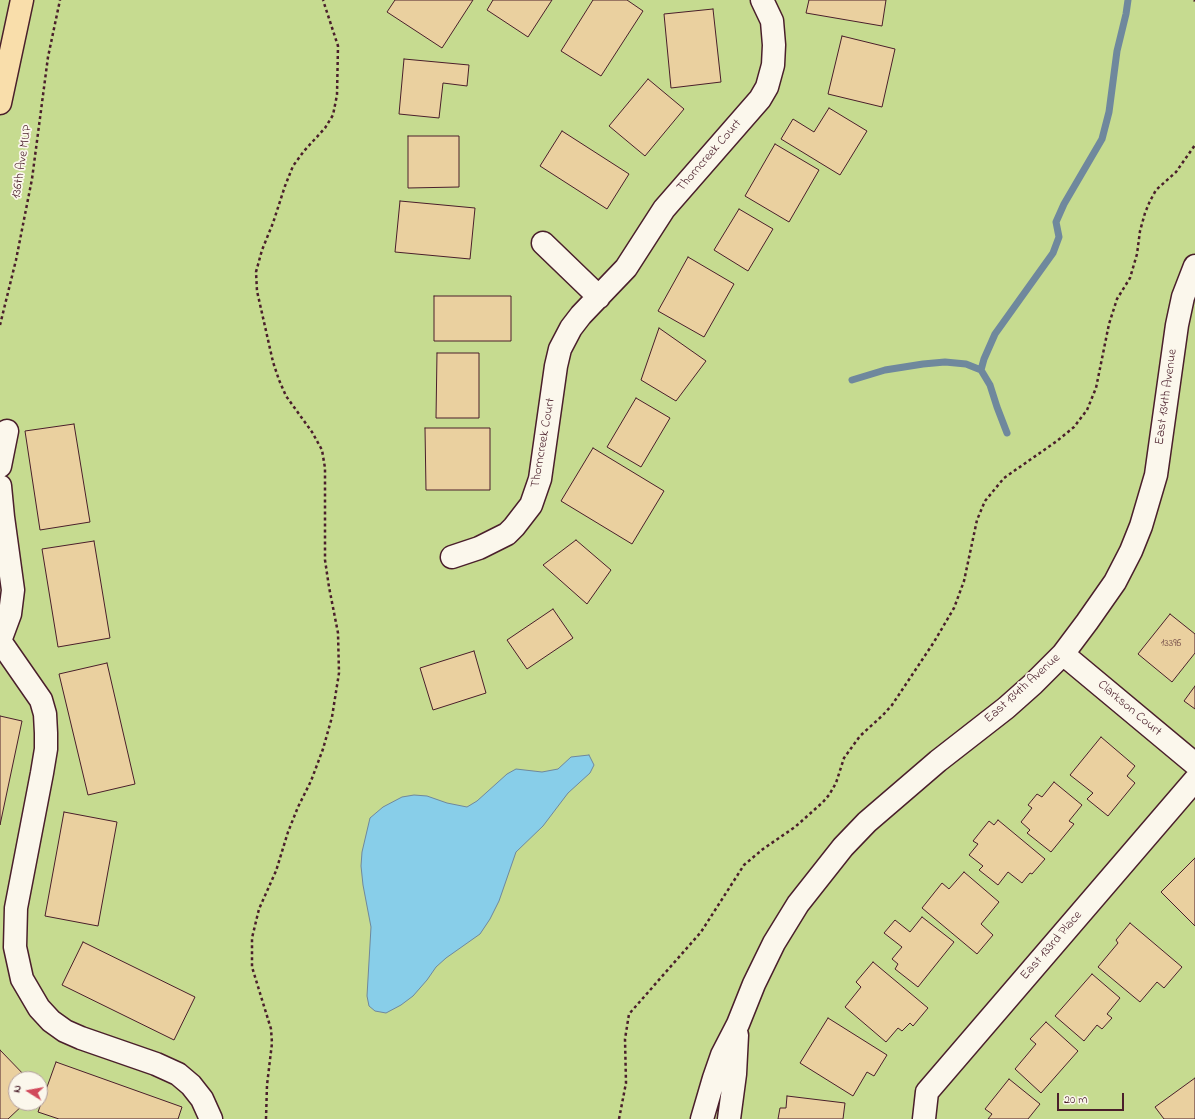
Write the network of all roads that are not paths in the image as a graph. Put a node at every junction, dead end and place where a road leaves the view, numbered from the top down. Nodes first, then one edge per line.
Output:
1 (22, 0) edge
2 (762, 0) edge
3 (0, 103) edge
4 (543, 243) dead end
5 (1195, 266) edge
6 (599, 297) junction
7 (7, 431) dead end
8 (0, 466) edge
9 (0, 486) edge
10 (452, 556) dead end
11 (0, 641) edge
12 (1063, 654) junction
13 (1195, 764) edge
14 (1195, 780) edge
15 (738, 1024) junction
16 (211, 1119) edge
17 (702, 1119) edge
18 (729, 1119) edge
19 (924, 1119) edge

1 - 3 main road
2 - 6 street, Thorncreek Court
4 - 6 street
5 - 12 street, East 134th Avenue
6 - 10 street, Thorncreek Court
7 - 8 street
9 - 11 street
11 - 16 street
12 - 13 street, Clarkson Court
12 - 15 street, East 134th Avenue
14 - 19 street, East 133rd Place
15 - 17 street, East 134th Avenue
15 - 18 street, East 134th Avenue

